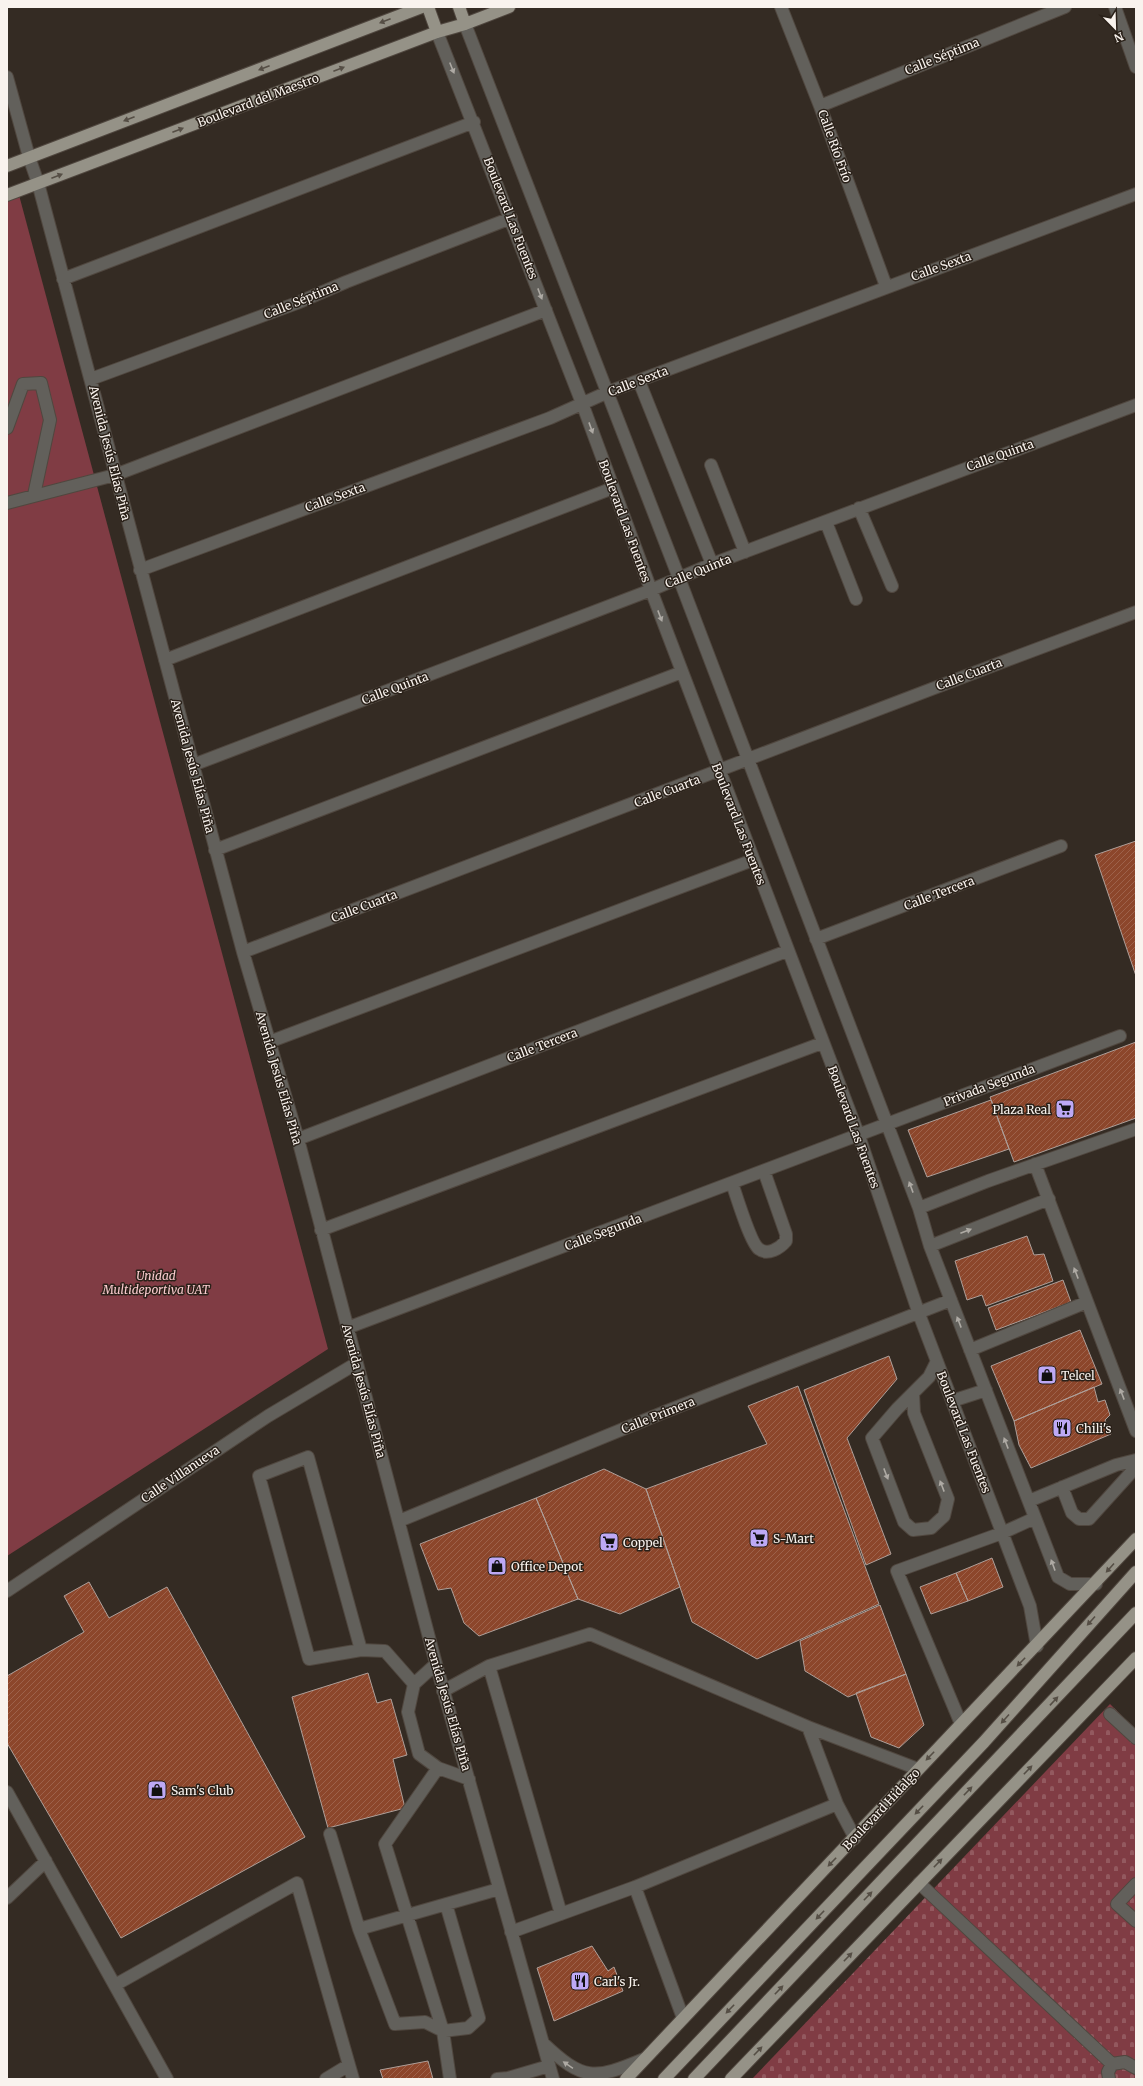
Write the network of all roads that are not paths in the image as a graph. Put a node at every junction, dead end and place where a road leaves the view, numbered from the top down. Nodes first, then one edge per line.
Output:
1 (422, 7) edge
2 (428, 7) edge
3 (459, 7) edge
4 (509, 7) edge
5 (781, 7) edge
6 (1065, 7) edge
7 (1115, 7) edge
8 (465, 24) junction
9 (437, 32) junction
10 (1136, 67) edge
11 (7, 77) edge
12 (820, 106) junction
13 (474, 122) junction
14 (29, 158) junction
15 (7, 166) edge
16 (38, 183) junction
17 (1136, 194) edge
18 (7, 195) edge
19 (511, 218) junction
20 (63, 279) junction
21 (886, 286) junction
22 (546, 310) junction
23 (90, 379) junction
24 (638, 381) junction
25 (608, 392) junction
26 (582, 403) junction
27 (1136, 405) edge
28 (7, 428) edge
29 (711, 465) dead end
30 (115, 475) junction
31 (613, 488) junction
32 (34, 495) junction
33 (7, 503) edge
34 (859, 508) junction
35 (826, 522) junction
36 (745, 552) junction
37 (712, 564) junction
38 (140, 570) junction
39 (679, 578) junction
40 (892, 586) dead end
41 (650, 590) junction
42 (856, 599) dead end
43 (1136, 612) edge
44 (165, 660) junction
45 (682, 672) junction
46 (748, 759) junction
47 (193, 765) junction
48 (719, 771) junction
49 (1061, 846) dead end
50 (215, 850) junction
51 (753, 860) junction
52 (816, 939) junction
53 (787, 951) junction
54 (243, 952) junction
55 (1120, 1036) dead end
56 (269, 1042) junction
57 (822, 1043) junction
58 (887, 1124) junction
59 (1136, 1129) edge
60 (859, 1136) junction
61 (298, 1139) junction
62 (1035, 1164) junction
63 (764, 1171) junction
64 (732, 1184) junction
65 (1049, 1199) junction
66 (919, 1208) junction
67 (321, 1230) junction
68 (930, 1246) junction
69 (951, 1300) junction
70 (1087, 1302) junction
71 (920, 1314) junction
72 (347, 1328) junction
73 (970, 1350) junction
74 (937, 1362) junction
75 (356, 1363) junction
76 (986, 1390) junction
77 (913, 1394) junction
78 (952, 1401) junction
79 (1136, 1431) edge
80 (1136, 1460) edge
81 (1136, 1467) edge
82 (1062, 1487) junction
83 (1029, 1501) junction
84 (1035, 1518) junction
85 (399, 1521) junction
86 (1002, 1532) junction
87 (1136, 1539) edge
88 (1136, 1572) edge
89 (1096, 1584) junction
90 (7, 1591) edge
91 (1136, 1613) edge
92 (1037, 1646) junction
93 (361, 1650) junction
94 (1136, 1658) edge
95 (436, 1664) junction
96 (489, 1666) junction
97 (414, 1684) junction
98 (443, 1691) junction
99 (1110, 1714) dead end
100 (961, 1724) junction
101 (808, 1727) junction
102 (1136, 1738) edge
103 (438, 1768) junction
104 (918, 1769) junction
105 (469, 1779) junction
106 (7, 1792) edge
107 (837, 1804) junction
108 (330, 1834) dead end
109 (855, 1838) junction
110 (46, 1861) junction
111 (919, 1883) junction
112 (1136, 1884) edge
113 (635, 1887) junction
114 (499, 1889) junction
115 (7, 1898) edge
116 (446, 1904) junction
117 (562, 1914) junction
118 (408, 1915) junction
119 (1136, 1921) edge
120 (359, 1929) junction
121 (511, 1932) junction
122 (114, 1985) junction
123 (683, 2018) junction
124 (443, 2031) junction
125 (542, 2042) junction
126 (644, 2059) junction
127 (1112, 2064) junction
128 (349, 2066) junction
129 (549, 2066) junction
130 (1136, 2067) edge
131 (167, 2079) edge
132 (326, 2079) edge
133 (353, 2079) edge
134 (450, 2079) edge
135 (504, 2079) edge
136 (553, 2079) edge
137 (626, 2079) edge
138 (664, 2079) edge
139 (694, 2079) edge
140 (731, 2079) edge
141 (1109, 2079) edge

1 -> 14 main road
2 - 9 main road, Boulevard Las Fuentes
3 - 8 main road
4 - 8 main road, Boulevard del Maestro
5 - 12 street, Calle Río Frío
6 - 12 street, Calle Séptima
7 - 10 street
8 - 9 main road, Boulevard del Maestro
8 - 25 street
9 -> 13 street, Boulevard Las Fuentes
16 -> 9 main road, Boulevard del Maestro
11 - 14 street, Avenida Jesús Elías Piña
12 - 21 street, Calle Río Frío
13 - 19 street, Boulevard Las Fuentes
13 - 20 street
14 - 15 main road
14 - 16 street, Avenida Jesús Elías Piña
16 - 18 main road, Boulevard del Maestro
16 - 20 street, Avenida Jesús Elías Piña
17 - 21 street, Calle Sexta
19 -> 22 street, Boulevard Las Fuentes
19 - 23 street, Calle Séptima
20 - 23 street, Avenida Jesús Elías Piña
21 - 24 street, Calle Sexta
22 - 26 street, Boulevard Las Fuentes
22 - 30 street
23 - 30 street, Avenida Jesús Elías Piña
24 - 25 street, Calle Sexta
24 - 37 street
25 - 26 street, Calle Sexta
25 - 39 street
26 -> 31 street, Boulevard Las Fuentes
26 - 38 street, Calle Sexta
27 - 34 street, Calle Quinta
28 - 32 street
29 - 36 street
30 - 32 street
30 - 38 street, Avenida Jesús Elías Piña
31 - 41 street, Boulevard Las Fuentes
31 - 44 street
32 - 33 street
34 - 35 street, Calle Quinta
34 - 40 street
35 - 36 street, Calle Quinta
35 - 42 street
36 - 37 street, Calle Quinta
37 - 39 street, Calle Quinta
38 - 44 street, Avenida Jesús Elías Piña
39 - 41 street, Calle Quinta
39 - 46 street
41 -> 45 street, Boulevard Las Fuentes
41 - 47 street, Calle Quinta
43 - 46 street, Calle Cuarta
44 - 47 street, Avenida Jesús Elías Piña
45 - 48 street, Boulevard Las Fuentes
45 - 50 street
46 - 48 street, Calle Cuarta
46 - 52 street
47 - 50 street, Avenida Jesús Elías Piña
48 - 51 street, Boulevard Las Fuentes
48 - 54 street, Calle Cuarta
49 - 52 street, Calle Tercera
50 - 54 street, Avenida Jesús Elías Piña
51 - 53 street, Boulevard Las Fuentes
51 - 56 street
52 - 58 street
53 - 57 street, Boulevard Las Fuentes
53 - 61 street, Calle Tercera
54 - 56 street, Avenida Jesús Elías Piña
55 - 58 street, Privada Segunda
56 - 61 street, Avenida Jesús Elías Piña
57 - 60 street, Boulevard Las Fuentes
57 - 67 street
58 - 60 street, Privada Segunda
66 -> 58 street
59 - 62 street
60 - 63 street, Calle Segunda
60 - 71 street, Boulevard Las Fuentes
61 - 67 street, Avenida Jesús Elías Piña
62 - 65 street
62 - 66 street
63 - 64 street, Calle Segunda
63 - 64 street
64 - 72 street, Calle Segunda
68 -> 65 street
70 -> 65 street
66 - 68 street
67 - 72 street, Avenida Jesús Elías Piña
68 - 69 street
69 - 71 street, Calle Primera
73 -> 69 street
70 - 73 street
79 -> 70 street
71 - 74 street, Boulevard Las Fuentes
71 - 85 street, Calle Primera
72 - 75 street, Avenida Jesús Elías Piña
73 - 76 street
74 - 77 street
74 - 78 street, Boulevard Las Fuentes
75 - 85 street, Avenida Jesús Elías Piña
75 - 90 street, Calle Villanueva
76 - 78 street
83 -> 76 street
77 -> 77 street
78 - 86 street, Boulevard Las Fuentes
80 - 82 street
81 - 82 street
82 - 83 street
83 - 84 street
84 - 86 street
89 -> 84 street
85 - 95 street, Avenida Jesús Elías Piña
86 - 92 street, Boulevard Las Fuentes
86 - 100 street
87 -> 89 main road, Boulevard Hidalgo
88 -> 138 main road
89 - 92 main road, Boulevard Hidalgo
139 -> 91 main road
92 -> 100 main road, Boulevard Hidalgo
93 - 93 street
93 - 97 street
111 -> 94 main road
95 - 97 street
95 - 98 street, Avenida Jesús Elías Piña
96 - 98 street
96 - 101 street
96 - 117 street
97 - 103 street
98 - 105 street, Avenida Jesús Elías Piña
99 - 102 street
100 -> 104 main road, Boulevard Hidalgo
101 - 104 street
101 - 107 street
103 - 105 street
103 - 118 street
104 - 109 main road, Boulevard Hidalgo
105 - 114 street, Avenida Jesús Elías Piña
106 - 110 street
107 - 109 street
107 - 113 street
108 - 120 street
109 -> 123 main road, Boulevard Hidalgo
110 - 115 street
110 - 122 street
111 - 127 street
140 -> 111 main road
112 - 119 street
113 - 117 street
113 - 123 street
114 - 116 street
114 - 121 street, Avenida Jesús Elías Piña
116 - 118 street
116 - 124 street
117 - 121 street
118 - 120 street
118 - 124 street
120 - 124 street
121 - 125 street, Avenida Jesús Elías Piña
122 - 128 street
122 - 131 street
123 - 126 main road, Boulevard Hidalgo
124 - 134 street
126 -> 125 street
125 - 129 street, Avenida Jesús Elías Piña
126 - 137 main road, Boulevard Hidalgo
127 - 130 street
127 - 141 street
128 - 132 street
128 - 133 street
129 - 135 street
129 - 136 street, Avenida Jesús Elías Piña

